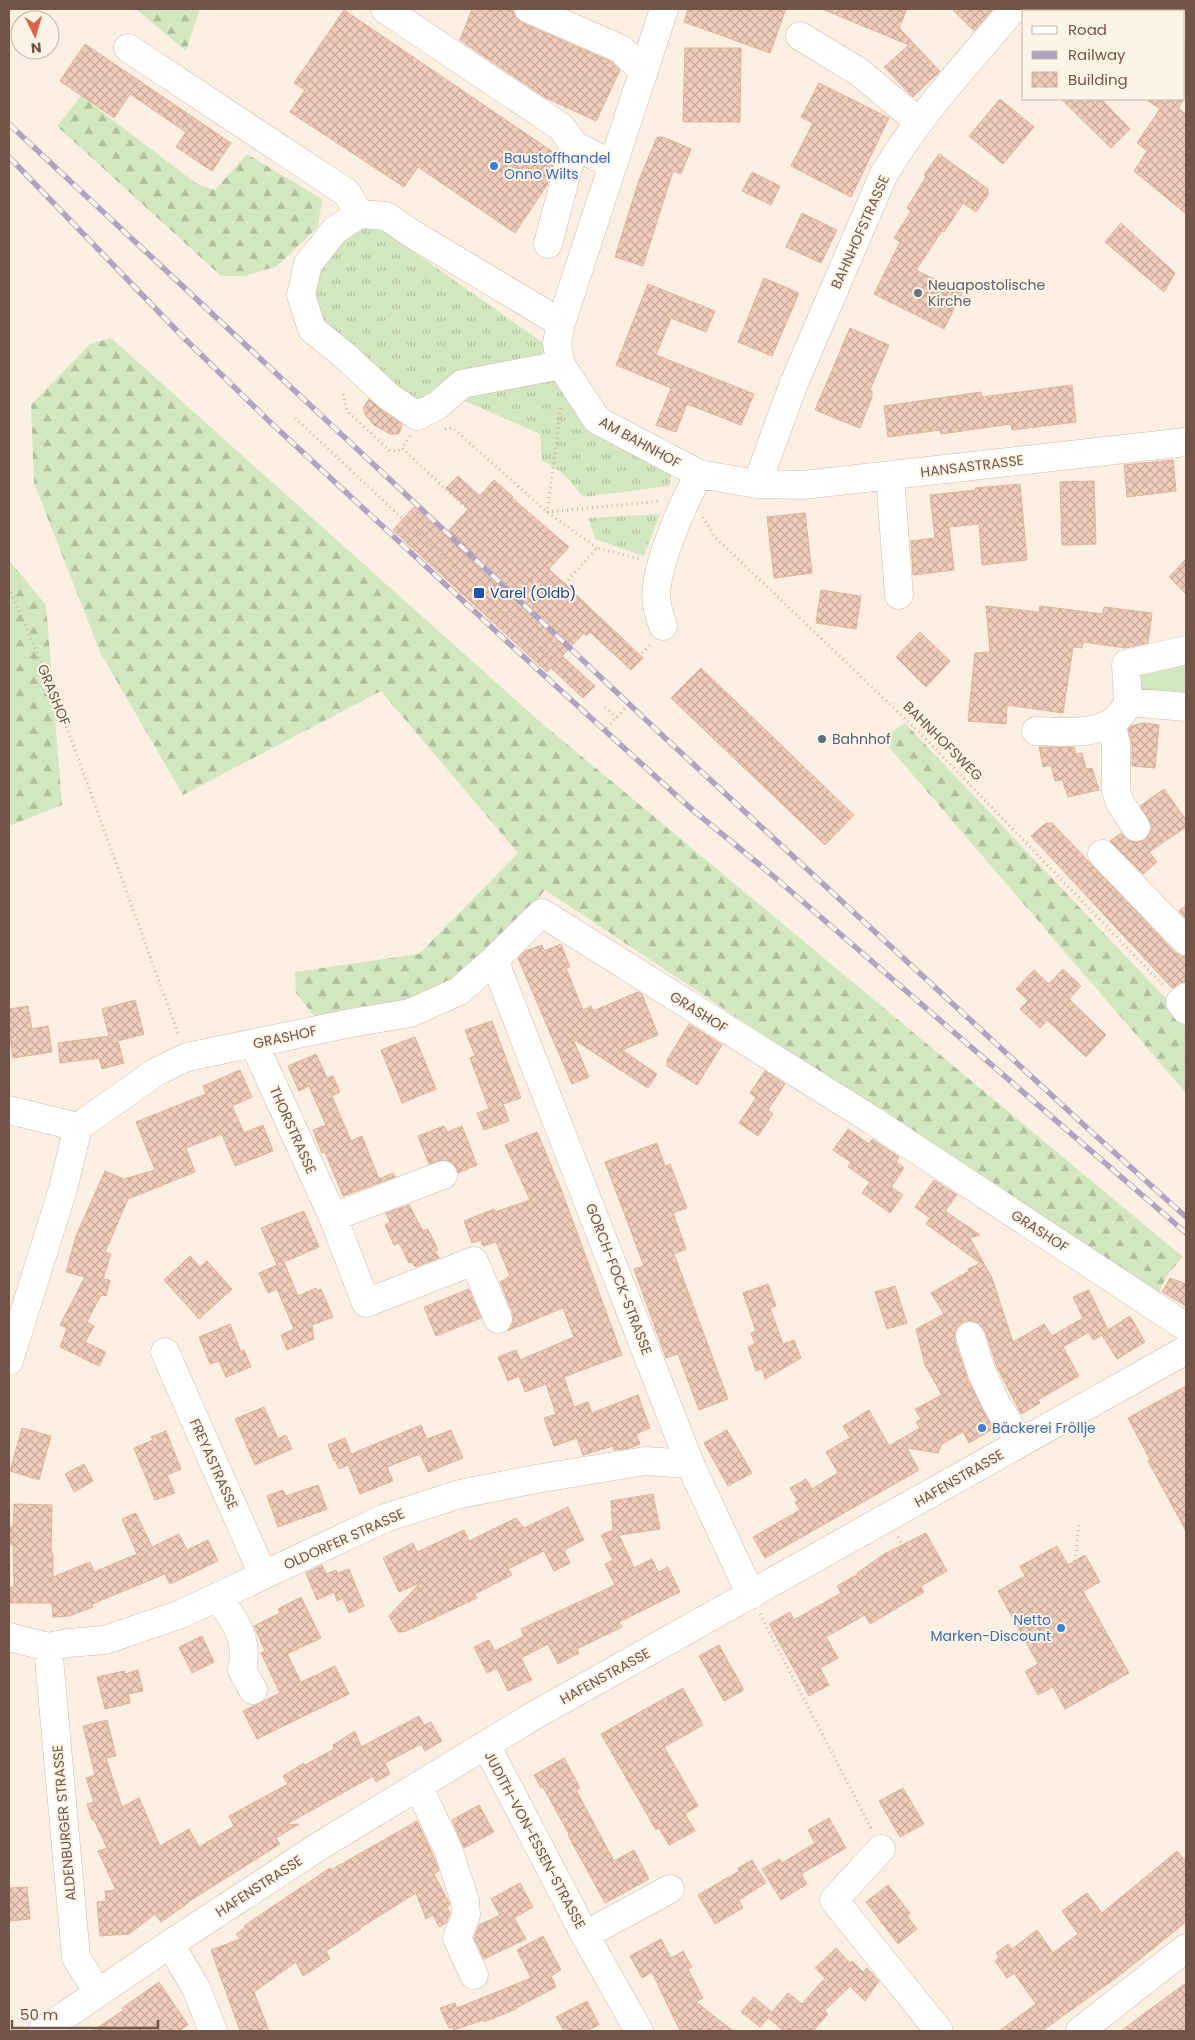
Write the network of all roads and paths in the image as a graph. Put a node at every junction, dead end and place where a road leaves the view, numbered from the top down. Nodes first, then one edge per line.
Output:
1 (385, 9) edge
2 (529, 9) edge
3 (664, 9) edge
4 (1013, 9) edge
5 (800, 36) dead end
6 (128, 48) dead end
7 (644, 72) junction
8 (919, 122) junction
9 (574, 145) junction
10 (613, 165) junction
11 (359, 214) junction
12 (548, 244) dead end
13 (561, 322) junction
14 (563, 368) junction
15 (343, 394) dead end
16 (295, 418) dead end
17 (436, 431) dead end
18 (411, 434) dead end
19 (1186, 442) edge
20 (402, 448) junction
21 (699, 474) junction
22 (890, 476) junction
23 (757, 484) junction
24 (682, 507) junction
25 (468, 510) dead end
26 (547, 512) junction
27 (597, 548) junction
28 (662, 565) junction
29 (565, 584) dead end
30 (9, 588) edge
31 (899, 595) dead end
32 (663, 626) dead end
33 (1186, 650) edge
34 (556, 662) dead end
35 (1128, 702) junction
36 (626, 707) dead end
37 (1186, 707) edge
38 (606, 708) dead end
39 (616, 718) junction
40 (1111, 724) junction
41 (608, 728) dead end
42 (1036, 731) dead end
43 (1136, 827) dead end
44 (1102, 854) dead end
45 (1186, 941) edge
46 (494, 960) junction
47 (1184, 1003) edge
48 (254, 1044) junction
49 (187, 1057) junction
50 (9, 1106) edge
51 (78, 1127) junction
52 (443, 1175) dead end
53 (333, 1217) junction
54 (498, 1319) dead end
55 (1186, 1327) edge
56 (970, 1336) dead end
57 (1186, 1350) edge
58 (165, 1352) dead end
59 (9, 1361) edge
60 (1020, 1443) junction
61 (690, 1464) junction
62 (1079, 1524) dead end
63 (1075, 1561) dead end
64 (263, 1575) junction
65 (751, 1595) junction
66 (218, 1597) junction
67 (9, 1637) edge
68 (48, 1647) junction
69 (253, 1690) dead end
70 (486, 1745) junction
71 (418, 1786) junction
72 (881, 1849) joint
73 (670, 1889) dead end
74 (585, 1935) junction
75 (170, 1944) junction
76 (1186, 1948) edge
77 (474, 1975) dead end
78 (98, 1993) junction
79 (42, 2031) edge
80 (213, 2031) edge
81 (639, 2031) edge
82 (939, 2031) edge
83 (1080, 2031) edge

1 - 9 street
2 - 7 street
3 - 7 street, AM BAHNHOF
4 - 8 street, BAHNHOFSTRASSE
5 - 8 street
6 - 11 street
7 - 10 street, AM BAHNHOF
8 - 23 street, BAHNHOFSTRASSE
9 - 10 street
9 - 12 street
10 - 13 street, AM BAHNHOF
11 - 13 street
11 - 14 street
13 - 14 street, AM BAHNHOF
14 - 21 street, AM BAHNHOF
14 - 26 path
15 - 20 path
16 - 34 path
17 - 26 path
18 - 20 path
19 - 22 street, HANSASTRASSE
20 - 25 path
21 - 23 street, AM BAHNHOF
21 - 24 street
22 - 23 street, HANSASTRASSE
22 - 31 street
24 - 26 path, BAHNHOFSWEG
24 - 28 street
24 - 47 path, BAHNHOFSWEG
26 - 27 path
27 - 28 path
27 - 29 path
28 - 32 street
30 - 49 path, GRASHOF
33 - 35 street
35 - 37 street
35 - 40 street
36 - 39 path
38 - 39 path
39 - 41 path
40 - 42 street
40 - 43 street
44 - 45 street
46 - 48 street, GRASHOF
46 - 55 street, GRASHOF
46 - 61 street, GORCH-FOCK-STRASSE
48 - 49 street, GRASHOF
48 - 53 street, THORSTRASSE
49 - 51 street, GRASHOF
50 - 51 street
51 - 59 street
52 - 53 street
53 - 54 street, THORSTRASSE
56 - 60 street
57 - 60 street, HAFENSTRASSE
58 - 64 street, FREYASTRASSE
60 - 65 street, HAFENSTRASSE
61 - 64 street, OLDORFER STRASSE
61 - 65 street, GORCH-FOCK-STRASSE
62 - 63 path
64 - 66 street, OLDORFER STRASSE
65 - 70 street, HAFENSTRASSE
65 - 72 path
66 - 68 street, OLDORFER STRASSE
66 - 69 street
67 - 68 street, OLDORFER STRASSE
68 - 78 street, ALDENBURGER STRASSE
70 - 71 street, HAFENSTRASSE
70 - 74 street, JUDITH-VON-ESSEN-STRASSE
71 - 75 street, HAFENSTRASSE
71 - 77 street
72 - 82 street
73 - 74 street, JUDITH-VON-ESSEN-STRASSE
74 - 81 street, JUDITH-VON-ESSEN-STRASSE
75 - 78 street, HAFENSTRASSE
75 - 80 street
76 - 83 street
78 - 79 street, HAFENSTRASSE

